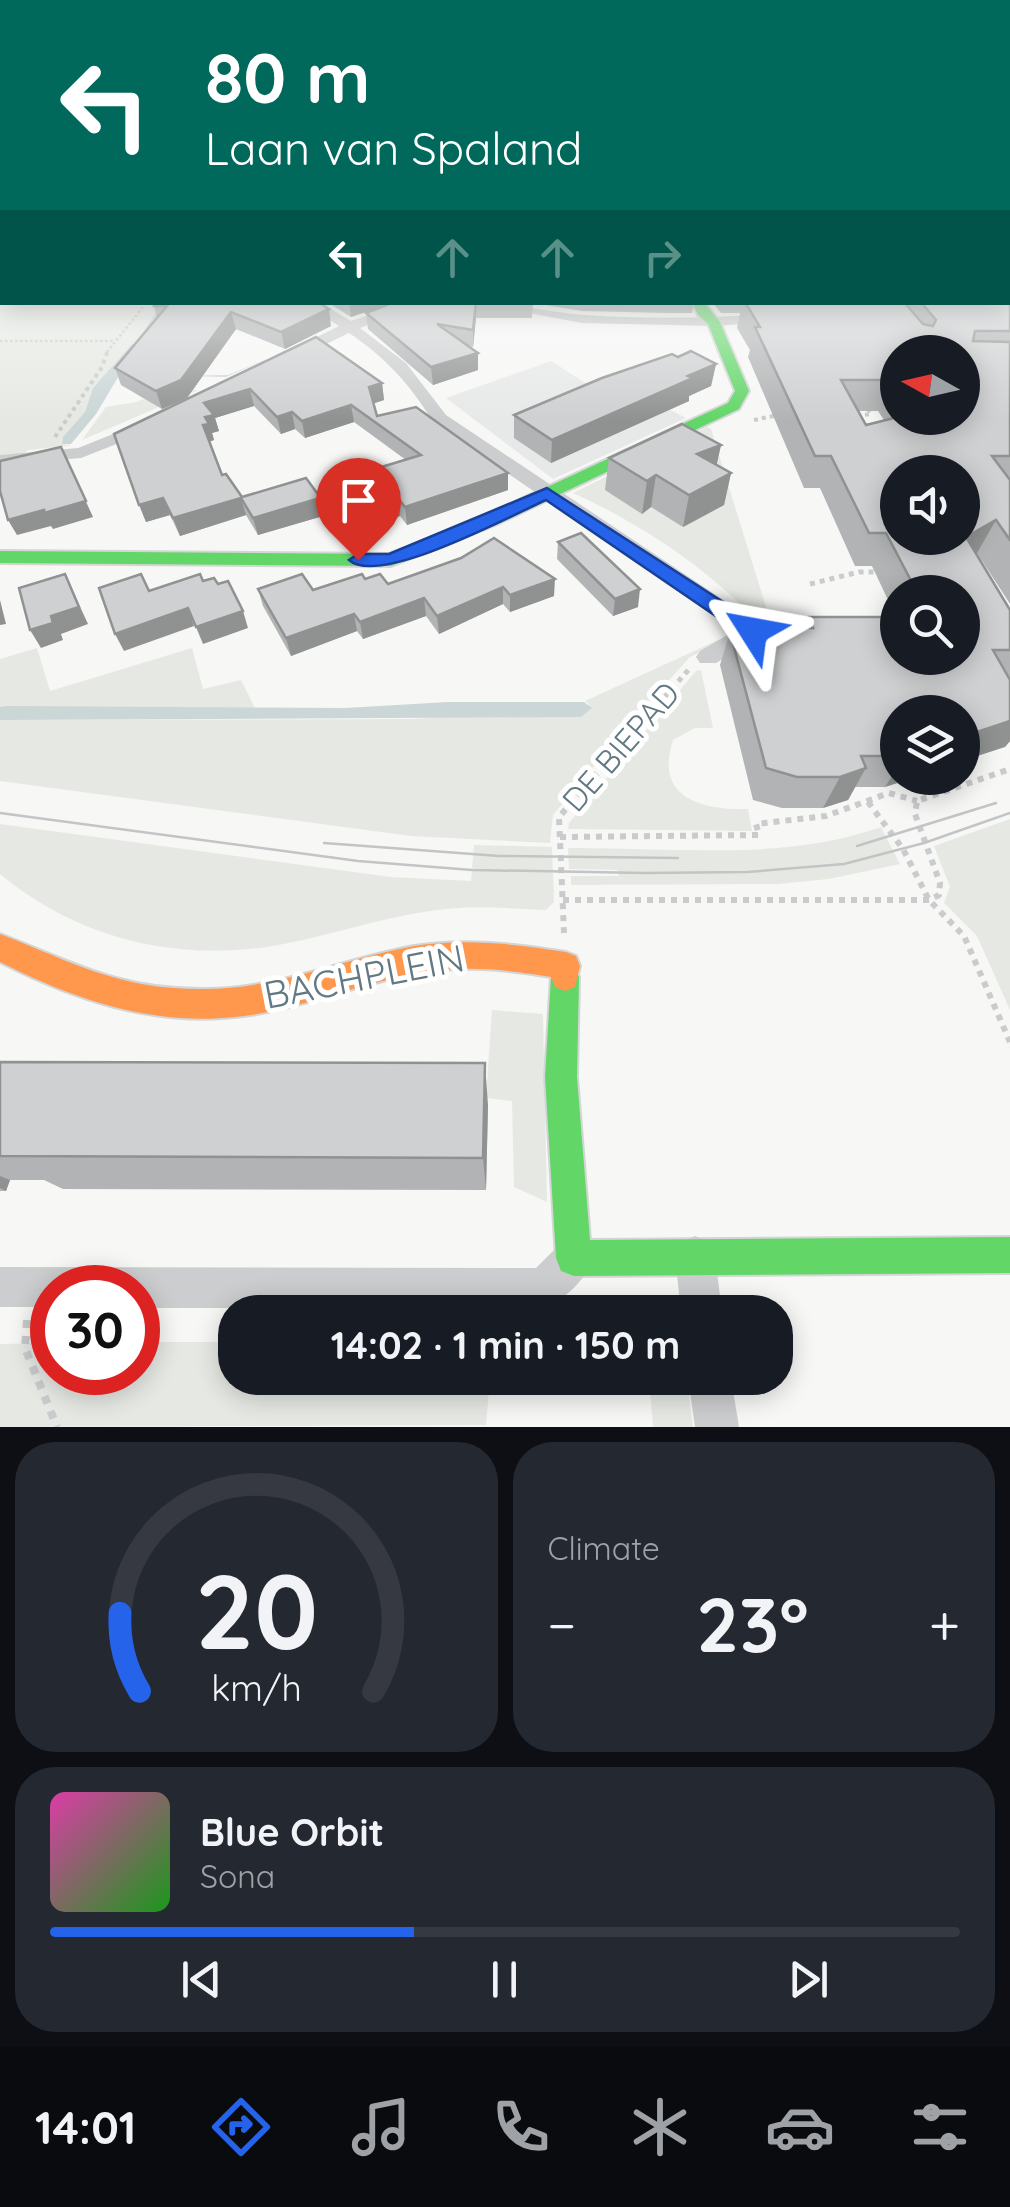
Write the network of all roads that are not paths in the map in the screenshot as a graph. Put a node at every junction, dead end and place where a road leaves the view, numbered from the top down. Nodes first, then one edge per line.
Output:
1 (313, 305) edge
2 (415, 305) edge
3 (494, 305) edge
4 (699, 305) edge
5 (782, 318) edge
6 (714, 322) junction
7 (351, 326) junction
8 (285, 358) edge
9 (161, 419) edge
10 (0, 460) edge
11 (547, 493) junction
12 (0, 556) edge
13 (708, 657) road end
14 (0, 947) edge
15 (1010, 1255) edge
16 (695, 1256) junction
17 (574, 1258) junction
18 (15, 1287) edge
19 (700, 1295) edge
20 (712, 1395) edge
21 (717, 1427) edge

1 - 7 street
2 - 7 street
3 - 6 street
4 - 6 street
5 - 6 street
6 - 11 street
7 - 8 street
7 - 11 street
9 - 10 street
11 - 12 street
11 - 13 street, DE BIEPAD
14 - 17 street, BACHPLEIN
15 - 16 street
16 - 17 street
16 - 19 street
17 - 18 street
20 - 21 street

